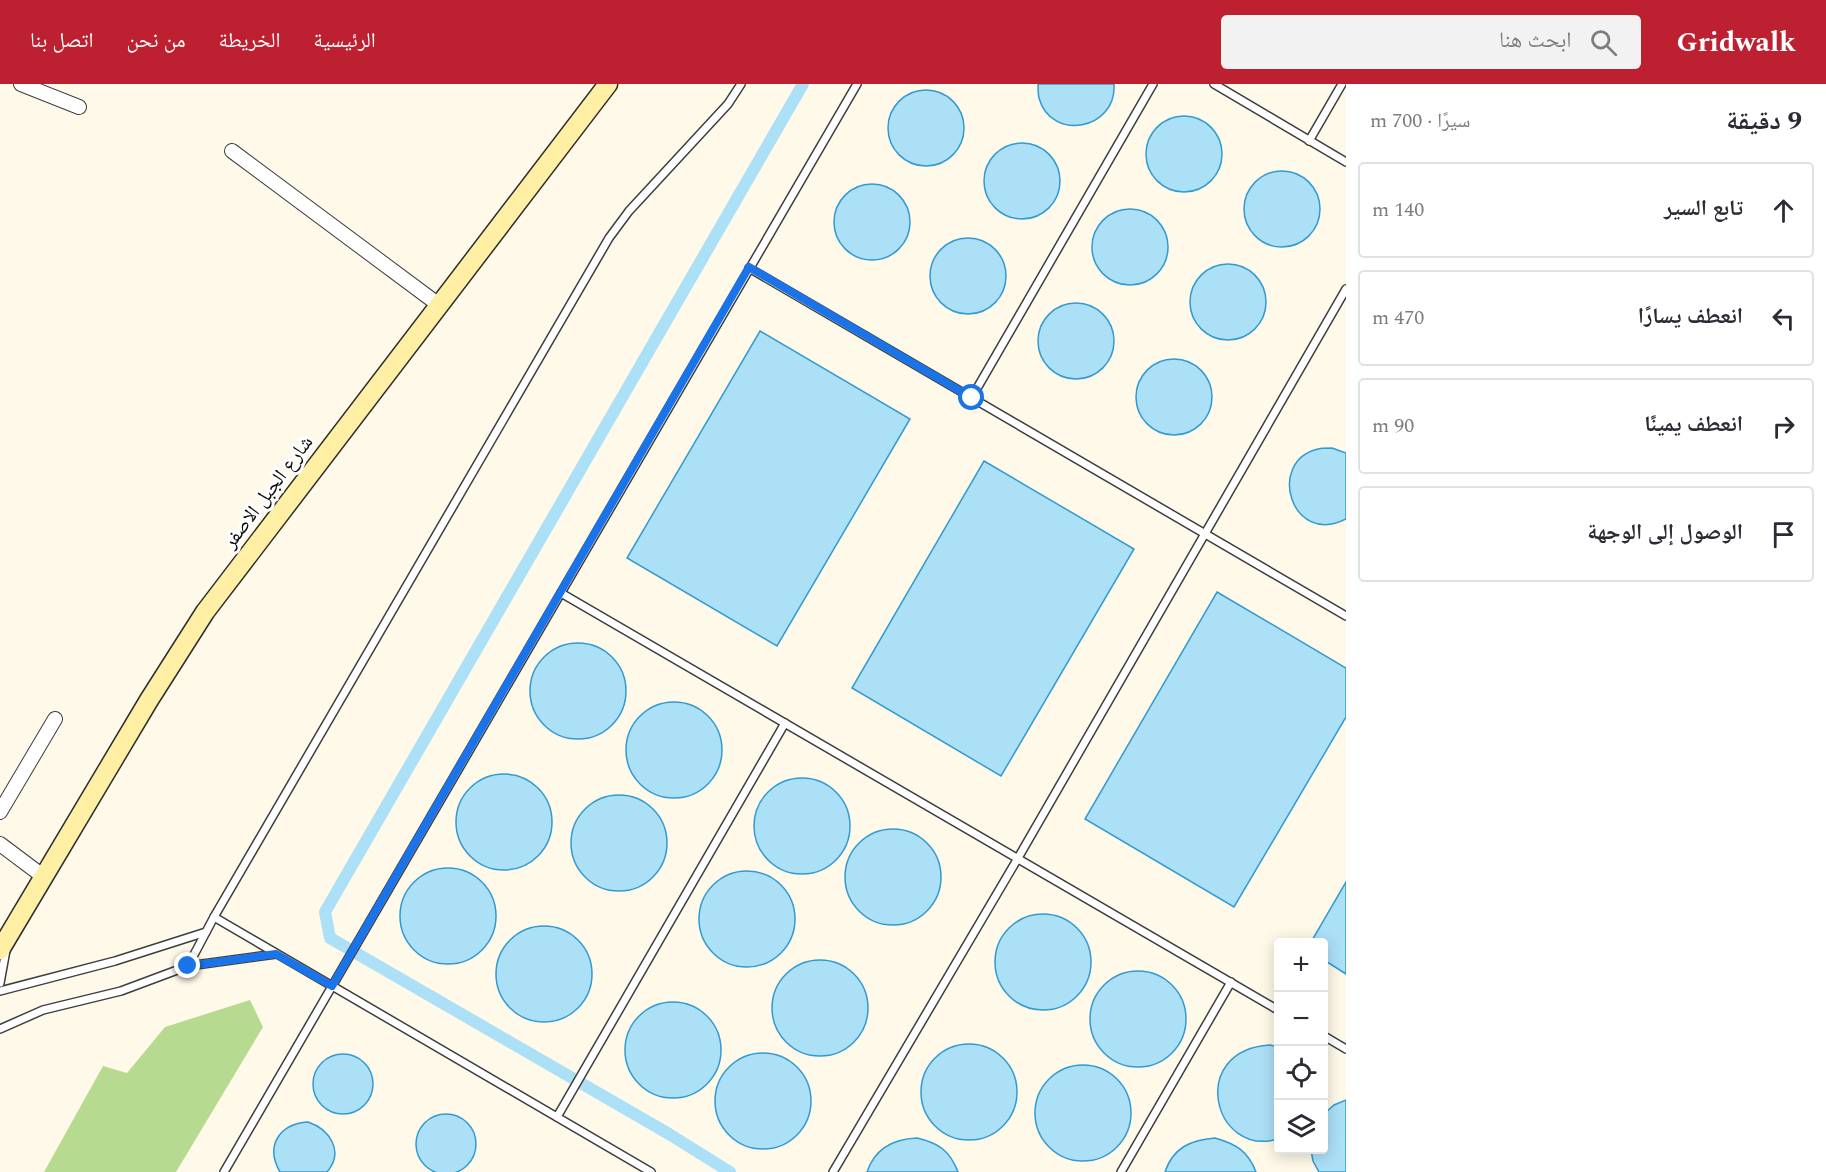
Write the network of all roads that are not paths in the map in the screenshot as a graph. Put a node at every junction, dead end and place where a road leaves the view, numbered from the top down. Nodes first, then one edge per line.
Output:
1 (21, 84) edge
2 (608, 84) edge
3 (741, 84) edge
4 (857, 84) edge
5 (1153, 84) edge
6 (1214, 84) edge
7 (1342, 84) edge
8 (79, 107) dead end
9 (1309, 141) junction
10 (232, 151) dead end
11 (1346, 162) edge
12 (749, 267) junction
13 (1346, 289) edge
14 (439, 305) junction
15 (972, 398) junction
16 (1205, 533) junction
17 (561, 593) junction
18 (1346, 616) edge
19 (55, 719) dead end
20 (786, 723) junction
21 (0, 812) edge
22 (0, 844) edge
23 (1018, 858) junction
24 (44, 877) junction
25 (214, 917) junction
26 (206, 932) junction
27 (4, 943) edge
28 (276, 954) junction
29 (188, 966) junction
30 (1231, 982) junction
31 (0, 983) edge
32 (332, 986) junction
33 (0, 991) edge
34 (1274, 1008) edge
35 (0, 1029) edge
36 (1328, 1039) edge
37 (1346, 1048) edge
38 (557, 1117) junction
39 (224, 1172) edge
40 (651, 1172) edge
41 (833, 1172) edge
42 (1121, 1172) edge

1 - 8 street
2 - 14 street, شارع الجبل الاصفر
3 - 25 lane
4 - 12 lane
5 - 15 lane
6 - 9 lane
7 - 9 lane
9 - 11 lane
10 - 14 street
12 - 15 lane
12 - 17 lane
13 - 16 lane
14 - 24 street, شارع الجبل الاصفر
15 - 16 lane
16 - 18 lane
16 - 23 lane
17 - 20 lane
17 - 32 lane
19 - 21 street
20 - 23 lane
20 - 38 lane
22 - 24 street
23 - 30 lane
23 - 41 lane
24 - 27 street, شارع الجبل الاصفر
25 - 26 lane
25 - 28 lane
26 - 29 lane
26 - 33 lane
27 - 31 lane
28 - 29 lane
28 - 32 lane
29 - 35 lane
30 - 34 lane
30 - 42 lane
32 - 38 lane
32 - 39 lane
36 - 37 lane
38 - 40 lane

